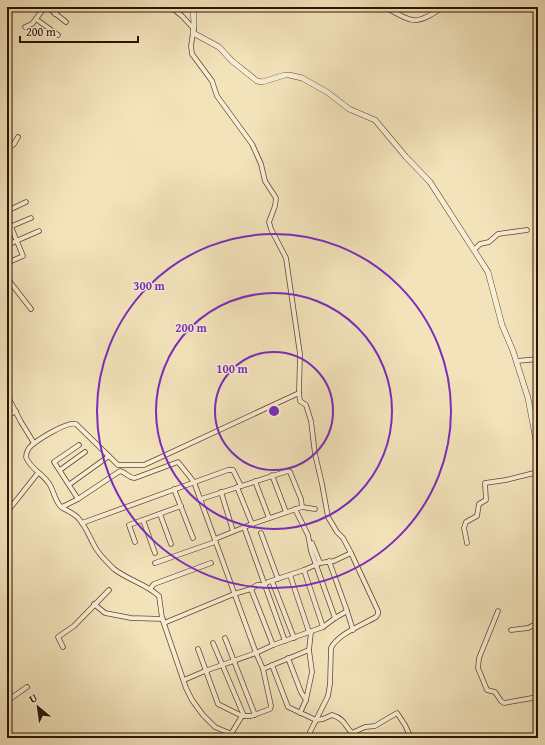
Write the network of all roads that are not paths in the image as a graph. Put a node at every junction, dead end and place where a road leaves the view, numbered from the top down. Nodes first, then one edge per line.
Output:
1 (46, 7) edge
2 (60, 7) edge
3 (171, 7) edge
4 (193, 7) edge
5 (385, 7) edge
6 (443, 7) edge
7 (55, 14) junction
8 (36, 19) junction
9 (66, 22) dead end
10 (25, 27) dead end
11 (193, 31) junction
12 (58, 35) dead end
13 (18, 137) dead end
14 (7, 149) edge
15 (26, 202) dead end
16 (7, 211) edge
17 (7, 217) edge
18 (31, 218) dead end
19 (9, 227) edge
20 (527, 230) dead end
21 (39, 231) dead end
22 (17, 241) junction
23 (7, 245) edge
24 (474, 250) junction
25 (7, 263) edge
26 (7, 278) edge
27 (31, 309) dead end
28 (538, 358) edge
29 (517, 361) junction
30 (299, 393) junction
31 (7, 395) edge
32 (16, 411) junction
33 (7, 416) edge
34 (34, 443) junction
35 (79, 445) dead end
36 (538, 451) edge
37 (85, 452) dead end
38 (109, 456) junction
39 (60, 470) junction
40 (538, 472) edge
41 (38, 473) junction
42 (272, 475) junction
43 (255, 481) junction
44 (194, 482) junction
45 (70, 484) junction
46 (239, 487) junction
47 (174, 489) junction
48 (221, 492) junction
49 (78, 499) junction
50 (201, 499) junction
51 (181, 506) junction
52 (62, 507) junction
53 (302, 507) junction
54 (295, 509) junction
55 (315, 509) dead end
56 (7, 512) edge
57 (286, 512) junction
58 (160, 514) junction
59 (269, 518) junction
60 (143, 520) junction
61 (82, 523) junction
62 (252, 524) junction
63 (244, 527) junction
64 (233, 531) junction
65 (261, 533) dead end
66 (193, 538) dead end
67 (215, 540) junction
68 (135, 542) dead end
69 (467, 543) dead end
70 (171, 544) dead end
71 (155, 553) dead end
72 (351, 553) junction
73 (329, 561) junction
74 (154, 563) dead end
75 (211, 563) dead end
76 (318, 564) junction
77 (304, 570) junction
78 (290, 575) junction
79 (278, 579) junction
80 (272, 581) junction
81 (264, 585) junction
82 (150, 589) junction
83 (251, 589) junction
84 (109, 590) dead end
85 (234, 594) junction
86 (94, 604) junction
87 (498, 611) dead end
88 (347, 612) junction
89 (335, 618) junction
90 (163, 621) junction
91 (538, 623) edge
92 (323, 627) junction
93 (353, 630) junction
94 (511, 630) dead end
95 (310, 632) junction
96 (225, 638) dead end
97 (294, 638) junction
98 (285, 641) junction
99 (213, 643) dead end
100 (273, 645) junction
101 (62, 647) dead end
102 (198, 649) dead end
103 (309, 650) junction
104 (256, 653) junction
105 (288, 658) junction
106 (234, 661) junction
107 (223, 665) junction
108 (272, 665) junction
109 (263, 668) junction
110 (205, 671) junction
111 (184, 680) junction
112 (28, 688) dead end
113 (538, 697) edge
114 (306, 700) junction
115 (7, 702) edge
116 (300, 713) junction
117 (255, 715) junction
118 (243, 716) junction
119 (316, 720) junction
120 (231, 734) junction
121 (240, 738) edge
122 (308, 738) edge
123 (411, 738) edge

1 - 7 street
1 - 8 street
2 - 7 street
3 - 11 street
4 - 11 street
5 - 6 street
7 - 9 street
8 - 10 street
8 - 12 street
11 - 24 street
11 - 30 street
13 - 14 street
15 - 16 street
17 - 19 street
18 - 19 street
19 - 22 street
20 - 24 street
21 - 22 street
22 - 23 street
22 - 25 street
24 - 29 street
26 - 27 street
28 - 29 street
29 - 36 street
30 - 38 street
30 - 72 street
31 - 32 street
32 - 33 street
32 - 34 street
34 - 38 street
34 - 41 street
35 - 39 street
37 - 39 street
38 - 45 street
39 - 45 street
40 - 69 street
41 - 52 street
41 - 56 street
42 - 43 street
42 - 53 street
42 - 57 street
43 - 46 street
43 - 59 street
44 - 46 street
44 - 47 street
44 - 49 street
44 - 50 street
45 - 49 street
46 - 48 street
46 - 62 street
47 - 51 street
47 - 61 street
48 - 50 street
48 - 64 street
49 - 52 street
50 - 67 street
51 - 58 street
51 - 66 street
52 - 61 street
53 - 54 street
53 - 55 street
54 - 57 street
54 - 76 street
57 - 59 street
58 - 60 street
58 - 70 street
59 - 62 street
60 - 68 street
60 - 71 street
61 - 82 street
62 - 63 street
63 - 64 street
63 - 81 street
64 - 67 street
65 - 79 street
67 - 74 street
67 - 85 street
72 - 73 street
72 - 93 street
73 - 76 street
73 - 88 street
75 - 82 street
76 - 77 street
76 - 89 street
77 - 78 street
77 - 92 street
78 - 79 street
78 - 95 street
79 - 80 street
80 - 81 street
80 - 97 street
81 - 83 street
81 - 98 street
82 - 90 street
83 - 85 street
83 - 100 street
84 - 86 street
85 - 90 street
85 - 104 street
86 - 90 street
86 - 101 street
87 - 113 street
88 - 89 street
88 - 93 street
89 - 92 street
90 - 111 street
91 - 94 street
92 - 95 street
93 - 119 street
95 - 97 street
95 - 103 street
96 - 106 street
97 - 98 street
98 - 100 street
99 - 107 street
100 - 104 street
102 - 110 street
103 - 105 street
103 - 114 street
104 - 106 street
104 - 109 street
105 - 108 street
105 - 114 street
106 - 107 street
106 - 117 street
107 - 110 street
107 - 118 street
108 - 109 street
108 - 116 street
109 - 117 street
110 - 111 street
110 - 118 street
111 - 120 street
112 - 115 street
114 - 116 street
116 - 119 street
117 - 118 street
118 - 120 street
119 - 122 street
119 - 123 street
120 - 121 street

